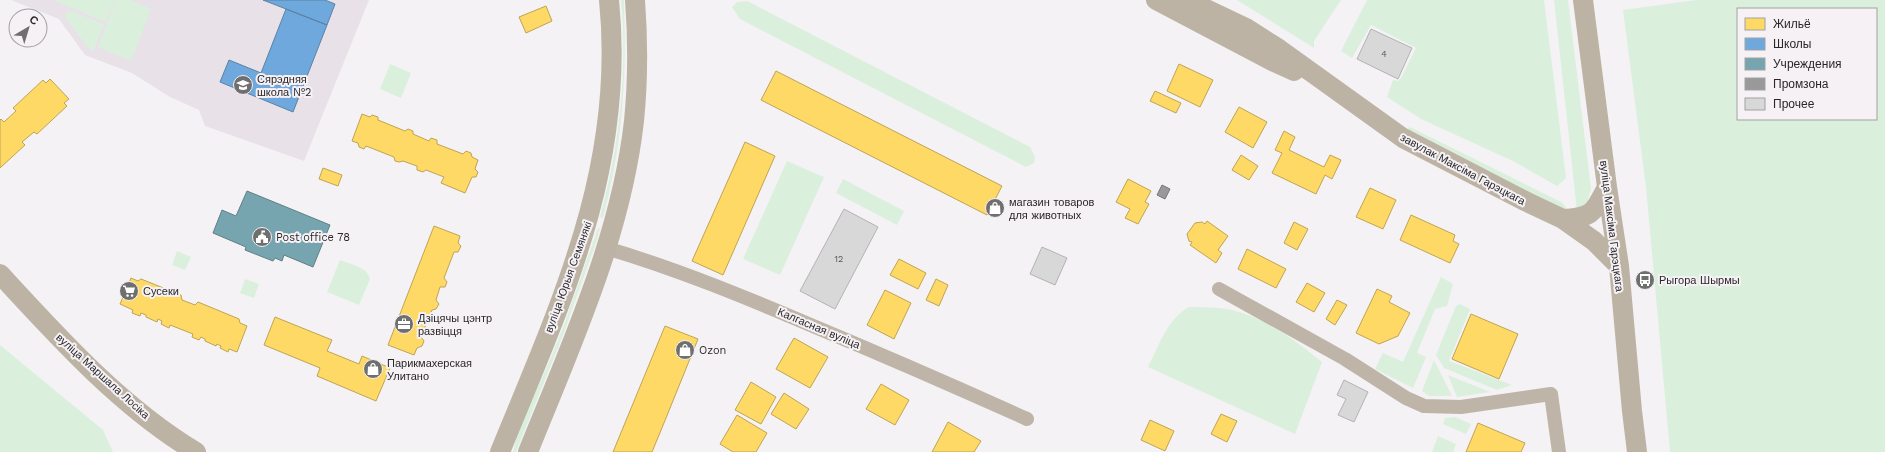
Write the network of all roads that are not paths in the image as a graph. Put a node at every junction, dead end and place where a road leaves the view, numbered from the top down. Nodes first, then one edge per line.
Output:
1 (609, 0) edge
2 (635, 0) edge
3 (1156, 0) edge
4 (1186, 0) edge
5 (1583, 0) edge
6 (1327, 85) junction
7 (1606, 187) junction
8 (1563, 219) junction
9 (606, 248) junction
10 (1619, 266) junction
11 (0, 274) edge
12 (1219, 289) dead end
13 (1027, 419) dead end
14 (196, 452) edge
15 (500, 452) edge
16 (528, 452) edge
17 (1559, 452) edge
18 (1637, 452) edge

1 - 15 main road, вуліца Юрыя Семянякі
2 - 9 main road
3 - 6 main road, завулак Максіма Гарэцкага
4 - 6 main road, завулак Максіма Гарэцкага
5 - 7 main road, вуліца Максіма Гарэцкага
6 - 8 main road, завулак Максіма Гарэцкага
7 - 8 main road
7 - 10 main road, вуліца Максіма Гарэцкага
8 - 10 main road, завулак Максіма Гарэцкага
9 - 13 street, Калгасная вуліца
9 - 16 main road
10 - 18 main road, вуліца Максіма Гарэцкага
11 - 14 main road, вуліца Маршала Лосіка
12 - 17 street

